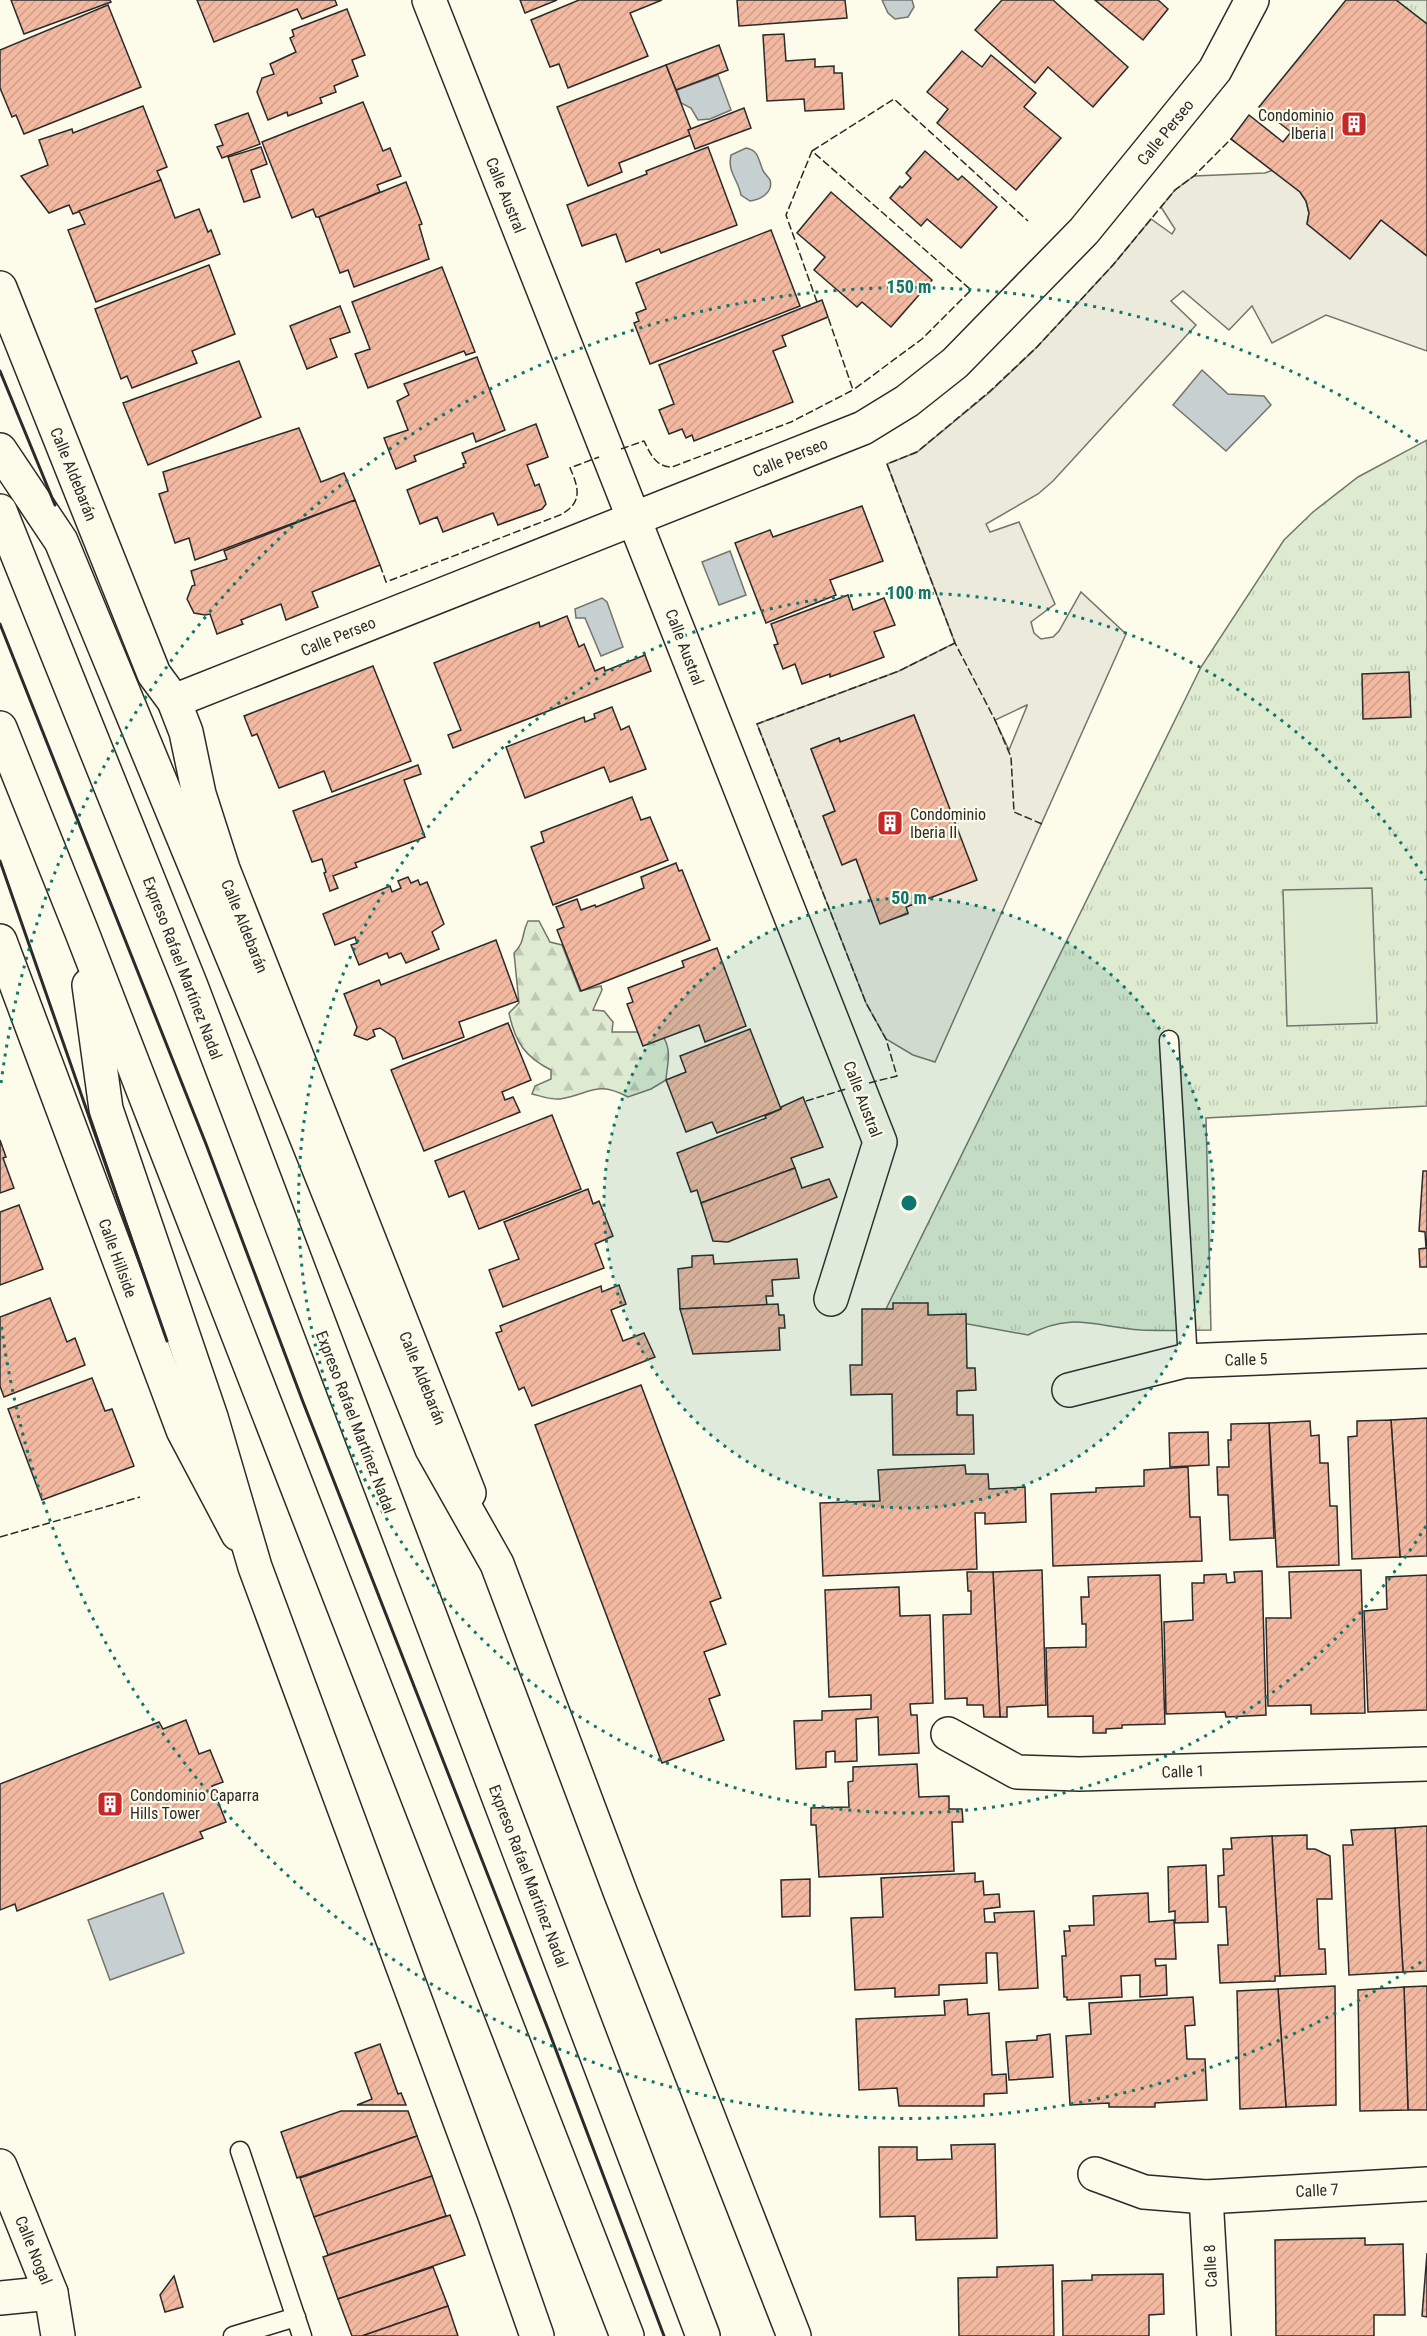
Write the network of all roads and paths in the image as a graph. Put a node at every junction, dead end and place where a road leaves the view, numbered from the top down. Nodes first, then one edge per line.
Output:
1 (429, 0) edge
2 (1252, 0) edge
3 (0, 288) edge
4 (0, 450) edge
5 (0, 512) edge
6 (635, 518) junction
7 (174, 701) junction
8 (0, 728) edge
9 (81, 930) junction
10 (0, 941) edge
11 (1169, 1040) dead end
12 (831, 1299) dead end
13 (1427, 1351) edge
14 (1188, 1361) junction
15 (1070, 1390) dead end
16 (497, 1564) junction
17 (255, 1568) junction
18 (948, 1734) dead end
19 (1427, 1764) edge
20 (240, 2151) dead end
21 (0, 2166) edge
22 (1095, 2174) dead end
23 (1427, 2184) edge
24 (1206, 2197) junction
25 (51, 2293) junction
26 (0, 2298) edge
27 (296, 2317) junction
28 (58, 2336) edge
29 (233, 2336) edge
30 (303, 2336) edge
31 (537, 2336) edge
32 (627, 2336) edge
33 (703, 2336) edge
34 (794, 2336) edge
35 (1214, 2336) edge

1 - 6 main road, Calle Austral
2 - 6 main road, Calle Perseo
3 - 7 main road, Calle Aldebarán
4 - 16 main road
5 - 33 main road, Expreso Rafael Martínez Nadal
6 - 7 main road, Calle Perseo
6 - 12 main road, Calle Austral
7 - 16 main road, Calle Aldebarán
8 - 9 main road
9 - 17 main road
9 - 32 main road
10 - 17 main road, Calle Hillside
11 - 14 lane
13 - 14 main road, Calle 5
14 - 15 main road, Calle 5
16 - 34 main road
17 - 31 main road
18 - 19 main road, Calle 1
20 - 27 lane
21 - 25 main road, Calle Nogal
22 - 24 main road, Calle 7
23 - 24 main road, Calle 7
24 - 35 main road, Calle 8
25 - 26 main road
25 - 28 main road, Calle Nogal
27 - 29 lane
27 - 30 lane

